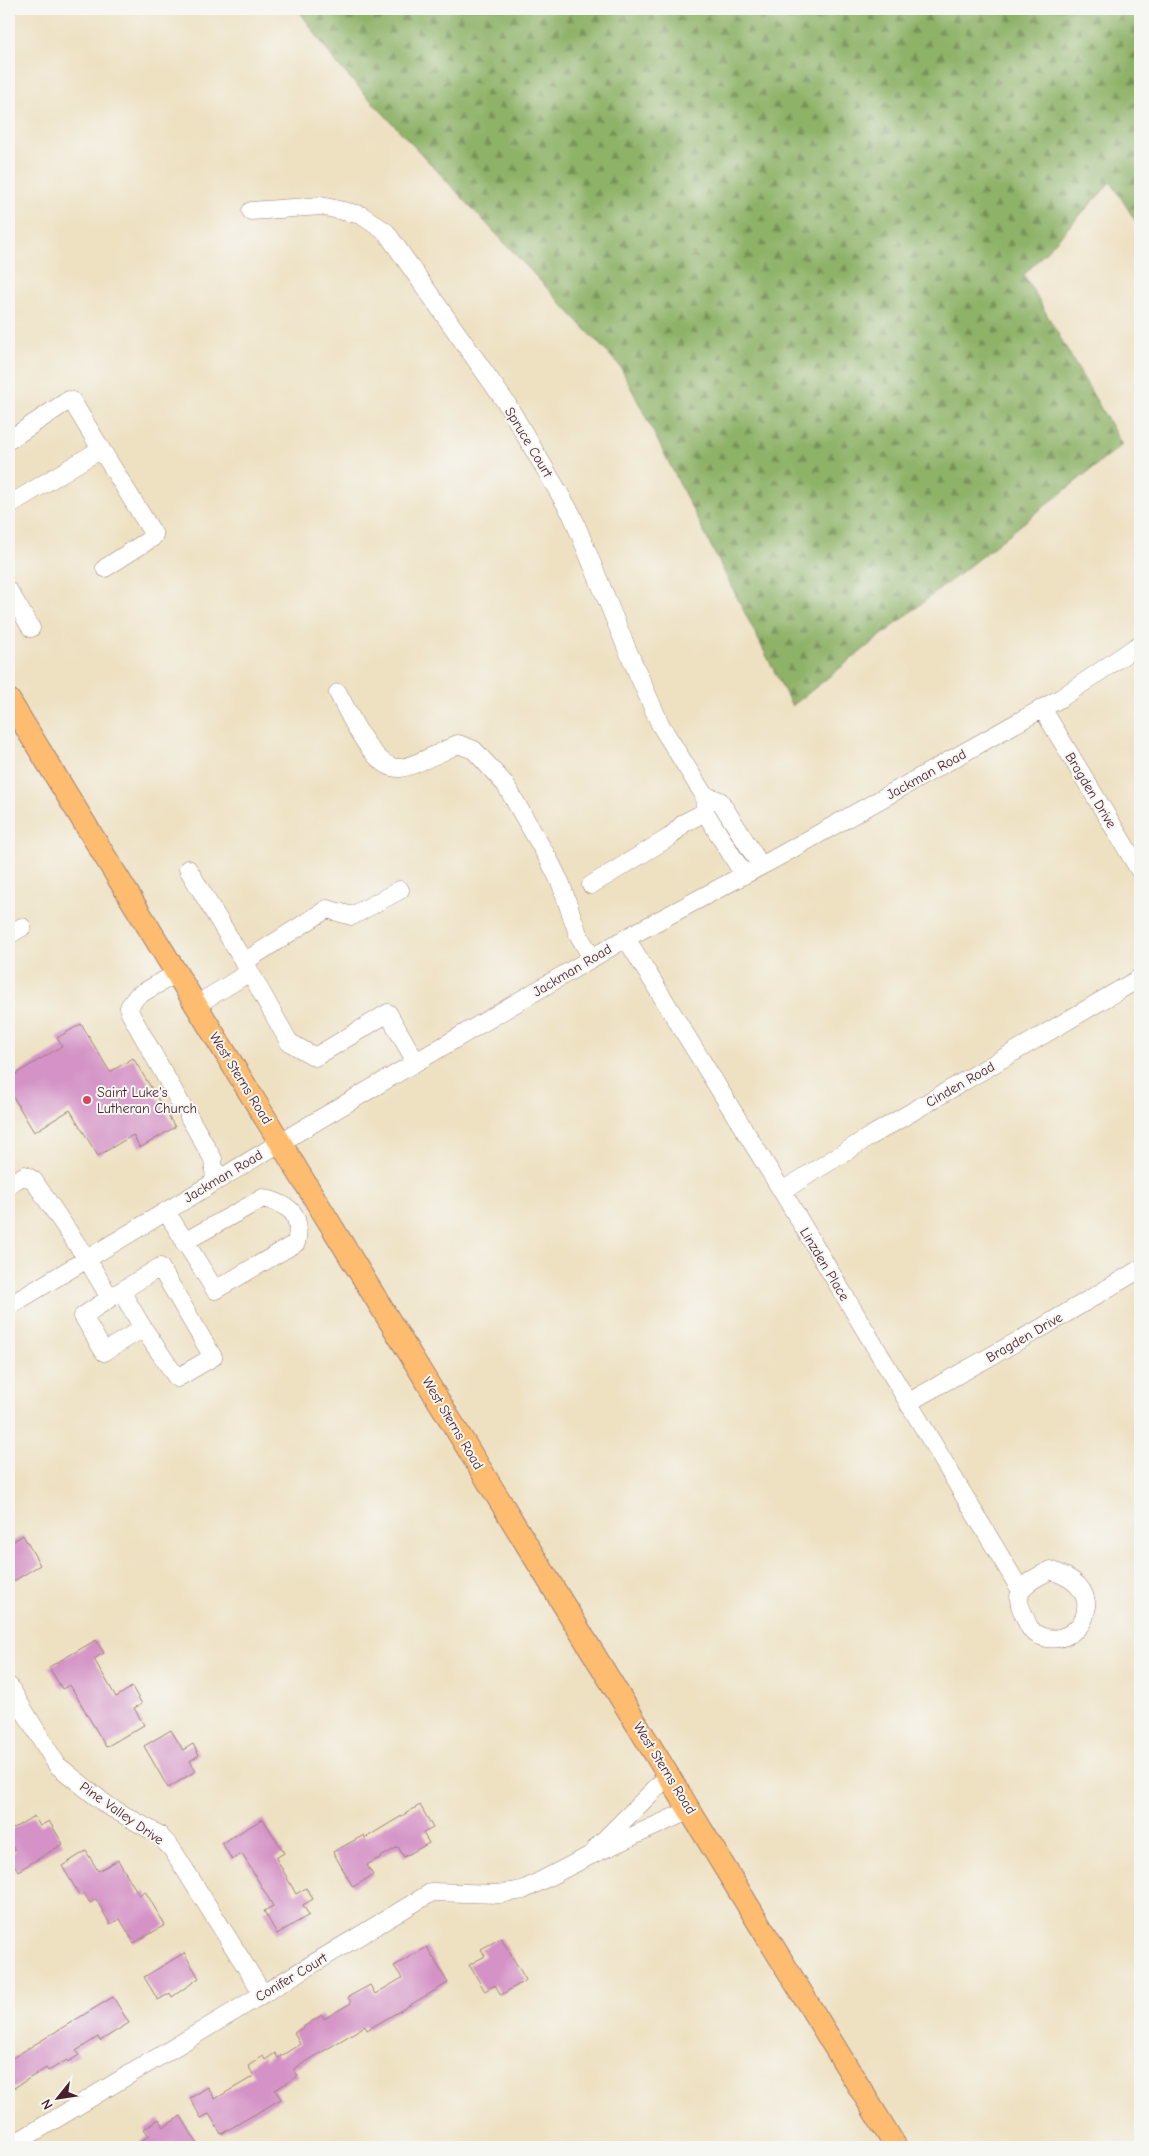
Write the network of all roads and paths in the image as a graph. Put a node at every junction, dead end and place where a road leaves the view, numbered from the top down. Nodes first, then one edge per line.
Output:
1 (251, 211) dead end
2 (9, 440) edge
3 (101, 449) junction
4 (9, 505) edge
5 (105, 568) dead end
6 (9, 591) edge
7 (31, 628) dead end
8 (1140, 644) edge
9 (338, 693) dead end
10 (9, 700) edge
11 (1042, 708) junction
12 (705, 804) junction
13 (761, 866) junction
14 (188, 868) dead end
15 (1140, 871) edge
16 (744, 875) junction
17 (591, 885) dead end
18 (400, 890) dead end
19 (626, 938) junction
20 (592, 958) junction
21 (247, 967) junction
22 (177, 973) junction
23 (1140, 978) edge
24 (196, 1005) junction
25 (416, 1062) junction
26 (281, 1142) junction
27 (216, 1181) junction
28 (9, 1184) edge
29 (782, 1190) junction
30 (166, 1211) junction
31 (184, 1242) junction
32 (87, 1259) junction
33 (1140, 1269) edge
34 (115, 1295) junction
35 (9, 1306) edge
36 (143, 1328) junction
37 (909, 1405) junction
38 (1021, 1591) dead end
39 (9, 1686) edge
40 (669, 1775) junction
41 (690, 1810) junction
42 (589, 1856) junction
43 (263, 1994) junction
44 (9, 2147) edge
45 (896, 2147) edge

1 - 12 street, Spruce Court
2 - 3 street
3 - 4 street
3 - 5 street
6 - 7 street
8 - 11 street, Jackman Road
9 - 20 street
10 - 22 main road, West Sterns Road
11 - 13 street, Jackman Road
11 - 15 street, Bragden Drive
12 - 13 street, Spruce Court
12 - 16 street, Spruce Court
12 - 17 street
13 - 16 street, Jackman Road
14 - 21 street
16 - 19 street, Jackman Road
18 - 21 street
19 - 20 street, Jackman Road
19 - 29 street, Linzden Place
20 - 25 street, Jackman Road
21 - 24 street
21 - 25 street
22 - 24 main road, West Sterns Road
22 - 27 street
23 - 29 street, Cinden Road
24 - 26 main road, West Sterns Road
25 - 26 street, Jackman Road
26 - 27 street, Jackman Road
26 - 40 main road, West Sterns Road
27 - 30 street, Jackman Road
28 - 32 street
29 - 37 street, Linzden Place
30 - 31 street
30 - 32 street, Jackman Road
31 - 31 street
32 - 34 street
32 - 35 street, Jackman Road
33 - 37 street, Bragden Drive
34 - 36 street
34 - 36 street
34 - 36 street
37 - 38 street, Linzden Place
39 - 43 street, Pine Valley Drive
40 - 41 main road, West Sterns Road
40 - 42 street, Conifer Court
41 - 42 street, Conifer Court
41 - 45 main road, West Sterns Road
42 - 43 street, Conifer Court
43 - 44 street, Conifer Court

